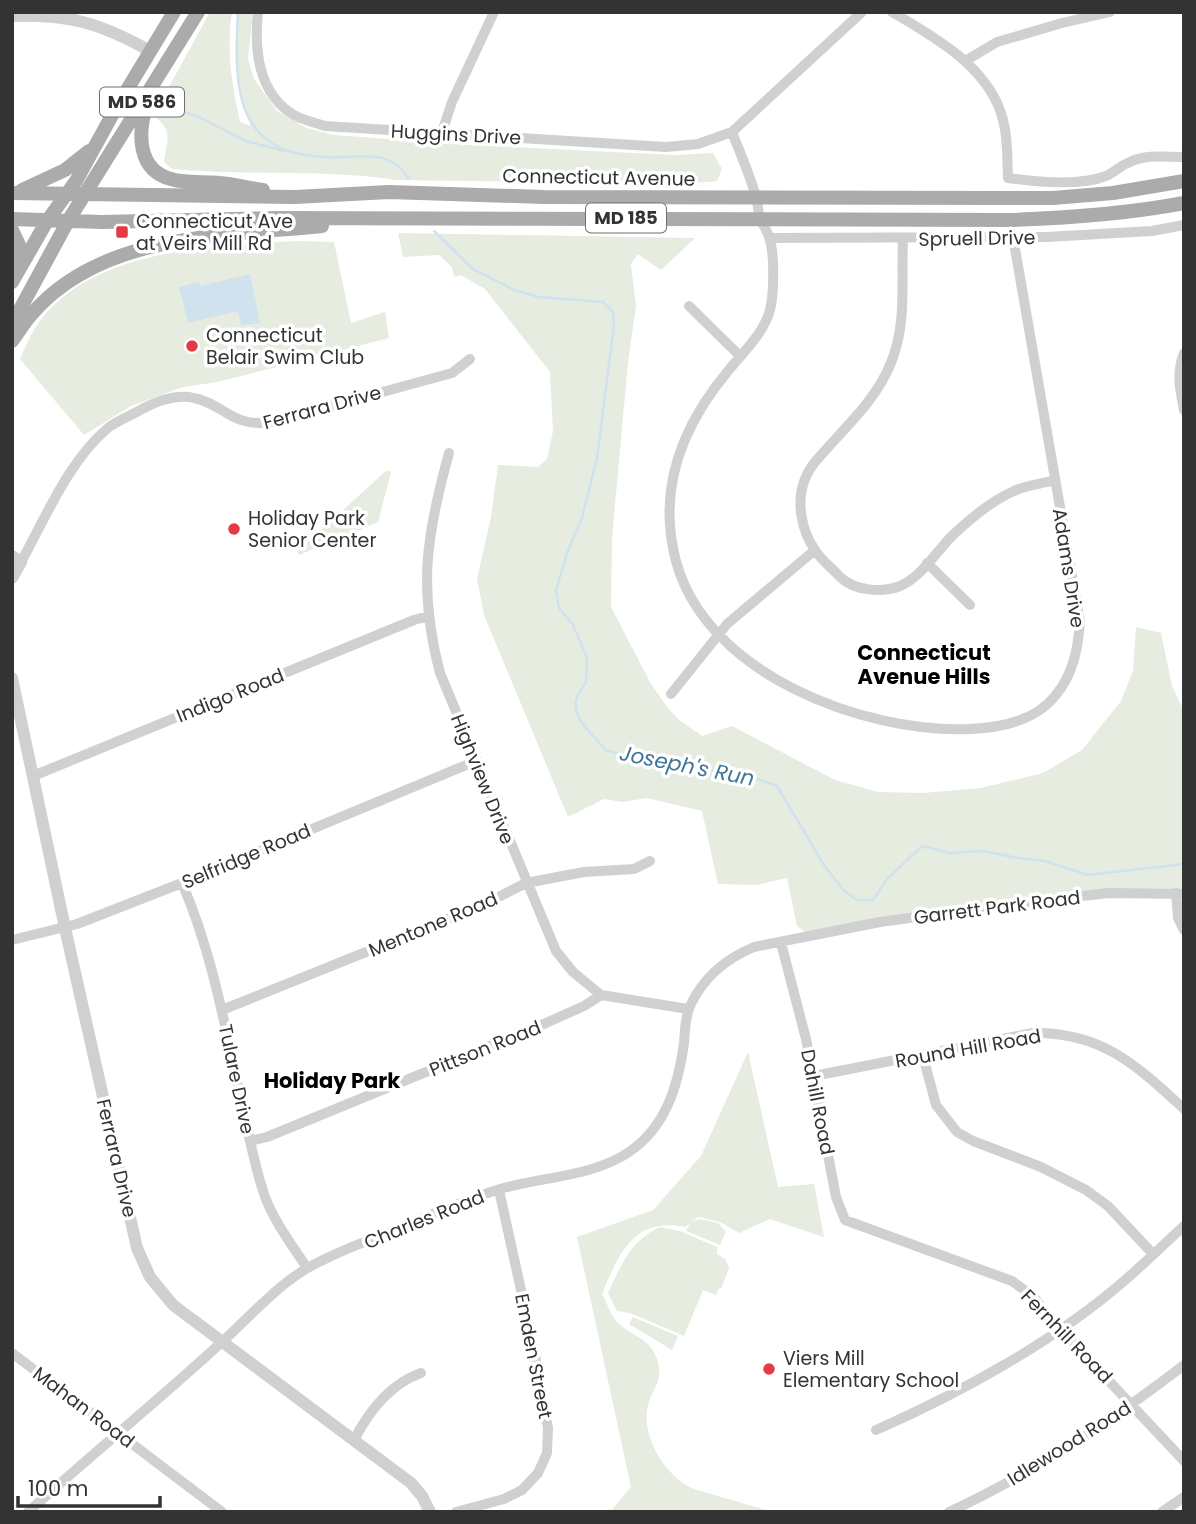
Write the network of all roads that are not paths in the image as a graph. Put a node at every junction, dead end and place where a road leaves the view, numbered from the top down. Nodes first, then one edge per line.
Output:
1 (173, 12) edge
2 (198, 12) edge
3 (258, 12) edge
4 (494, 12) edge
5 (862, 12) edge
6 (892, 12) edge
7 (1110, 12) edge
8 (12, 16) edge
9 (1062, 17) edge
10 (150, 51) junction
11 (965, 61) junction
12 (151, 87) junction
13 (442, 132) junction
14 (733, 132) junction
15 (93, 148) junction
16 (1184, 157) edge
17 (1184, 181) edge
18 (12, 192) edge
19 (87, 193) junction
20 (66, 194) junction
21 (295, 197) junction
22 (756, 197) junction
23 (1184, 203) edge
24 (413, 218) junction
25 (760, 218) junction
26 (12, 219) edge
27 (47, 221) junction
28 (68, 222) junction
29 (1184, 225) edge
30 (12, 230) edge
31 (1013, 237) junction
32 (770, 238) junction
33 (903, 239) junction
34 (16, 277) edge
35 (689, 306) dead end
36 (12, 324) edge
37 (12, 341) edge
38 (1184, 354) edge
39 (740, 356) junction
40 (470, 359) dead end
41 (1184, 410) edge
42 (450, 453) dead end
43 (1055, 480) junction
44 (815, 550) junction
45 (17, 559) edge
46 (927, 563) junction
47 (12, 578) edge
48 (970, 606) dead end
49 (428, 616) junction
50 (718, 634) junction
51 (12, 678) edge
52 (671, 694) dead end
53 (476, 761) junction
54 (33, 776) junction
55 (650, 861) dead end
56 (182, 883) junction
57 (526, 883) junction
58 (1180, 894) edge
59 (65, 929) junction
60 (1184, 930) edge
61 (12, 940) edge
62 (781, 943) junction
63 (600, 995) junction
64 (688, 1009) junction
65 (222, 1010) junction
66 (923, 1056) junction
67 (814, 1076) junction
68 (1184, 1109) edge
69 (250, 1141) junction
70 (499, 1189) junction
71 (1184, 1226) edge
72 (884, 1234) joint
73 (1153, 1254) junction
74 (307, 1268) junction
75 (1062, 1328) junction
76 (223, 1342) junction
77 (12, 1352) edge
78 (1184, 1365) edge
79 (421, 1373) dead end
80 (1133, 1405) junction
81 (876, 1430) dead end
82 (119, 1432) junction
83 (354, 1440) junction
84 (1184, 1461) edge
85 (1184, 1497) edge
86 (28, 1512) edge
87 (222, 1512) edge
88 (430, 1512) edge
89 (456, 1512) edge
90 (949, 1512) edge
91 (1161, 1512) edge

1 - 10 main road, MD 586
2 - 12 main road, MD 586
3 - 13 street, Huggins Drive
4 - 13 street
5 - 14 street
6 - 11 street
7 - 9 street
8 - 10 street
9 - 11 street
10 - 15 main road, MD 586
11 - 16 street
12 - 19 main road, MD 586
12 - 21 main road
13 - 14 street, Huggins Drive
14 - 22 street, Adams Drive
15 - 18 main road
15 - 20 main road, MD 586
17 - 22 main road, Connecticut Avenue / MD 185
18 - 20 main road, Connecticut Avenue / MD 185
19 - 20 main road, Connecticut Avenue / MD 185
19 - 21 main road, Connecticut Avenue / MD 185
19 - 28 main road, MD 586
20 - 27 main road, MD 586
21 - 22 main road, Connecticut Avenue / MD 185
22 - 25 street, Adams Drive
23 - 25 main road, Connecticut Avenue / MD 185
24 - 25 main road, Connecticut Avenue / MD 185
24 - 28 main road, Connecticut Avenue / MD 185
24 - 37 main road
25 - 32 street, Adams Drive
26 - 27 main road, Connecticut Avenue / MD 185
27 - 28 main road, Connecticut Avenue / MD 185
27 - 34 main road, MD 586
28 - 36 main road, MD 586
29 - 31 street, Spruell Drive
30 - 34 main road
31 - 33 street, Spruell Drive
31 - 43 street, Adams Drive
32 - 33 street, Spruell Drive
32 - 39 street, Adams Drive
33 - 44 street
35 - 39 street
38 - 41 street
39 - 50 street, Adams Drive
40 - 45 street, Ferrara Drive
42 - 49 street, Highview Drive
43 - 46 street
43 - 50 street, Adams Drive
44 - 46 street
44 - 50 street
45 - 47 street, Ferrara Drive
46 - 48 street
49 - 53 street, Highview Drive
49 - 54 street, Indigo Road
50 - 52 street
51 - 54 street, Ferrara Drive
53 - 56 street, Selfridge Road
53 - 57 street, Highview Drive
54 - 59 street, Ferrara Drive
55 - 57 street, Mentone Road
56 - 59 street, Selfridge Road
56 - 65 street, Tulare Drive
57 - 63 street, Highview Drive
57 - 65 street, Mentone Road
58 - 60 street, Garrett Park Road
58 - 62 street, Garrett Park Road
59 - 61 street, Selfridge Road
59 - 76 street, Ferrara Drive
62 - 64 street, Charles Road
62 - 67 street, Dahill Road
63 - 64 street
63 - 69 street, Pittson Road
64 - 70 street, Charles Road
65 - 69 street, Tulare Drive
66 - 67 street, Round Hill Road
66 - 68 street, Round Hill Road
66 - 73 street
67 - 72 street, Dahill Road
69 - 74 street, Tulare Drive
70 - 74 street, Charles Road
70 - 89 street, Emden Street
71 - 73 street
72 - 75 street, Fernhill Road
73 - 75 street
74 - 76 street, Charles Road
75 - 80 street, Fernhill Road
75 - 81 street
76 - 82 street, Charles Road
76 - 83 street, Ferrara Drive
77 - 82 street, Mahan Road
78 - 80 street, Idlewood Road
79 - 83 street
80 - 84 street, Fernhill Road
80 - 90 street, Idlewood Road
82 - 86 street, Charles Road
82 - 87 street, Mahan Road
83 - 88 street, Ferrara Drive
85 - 91 street

